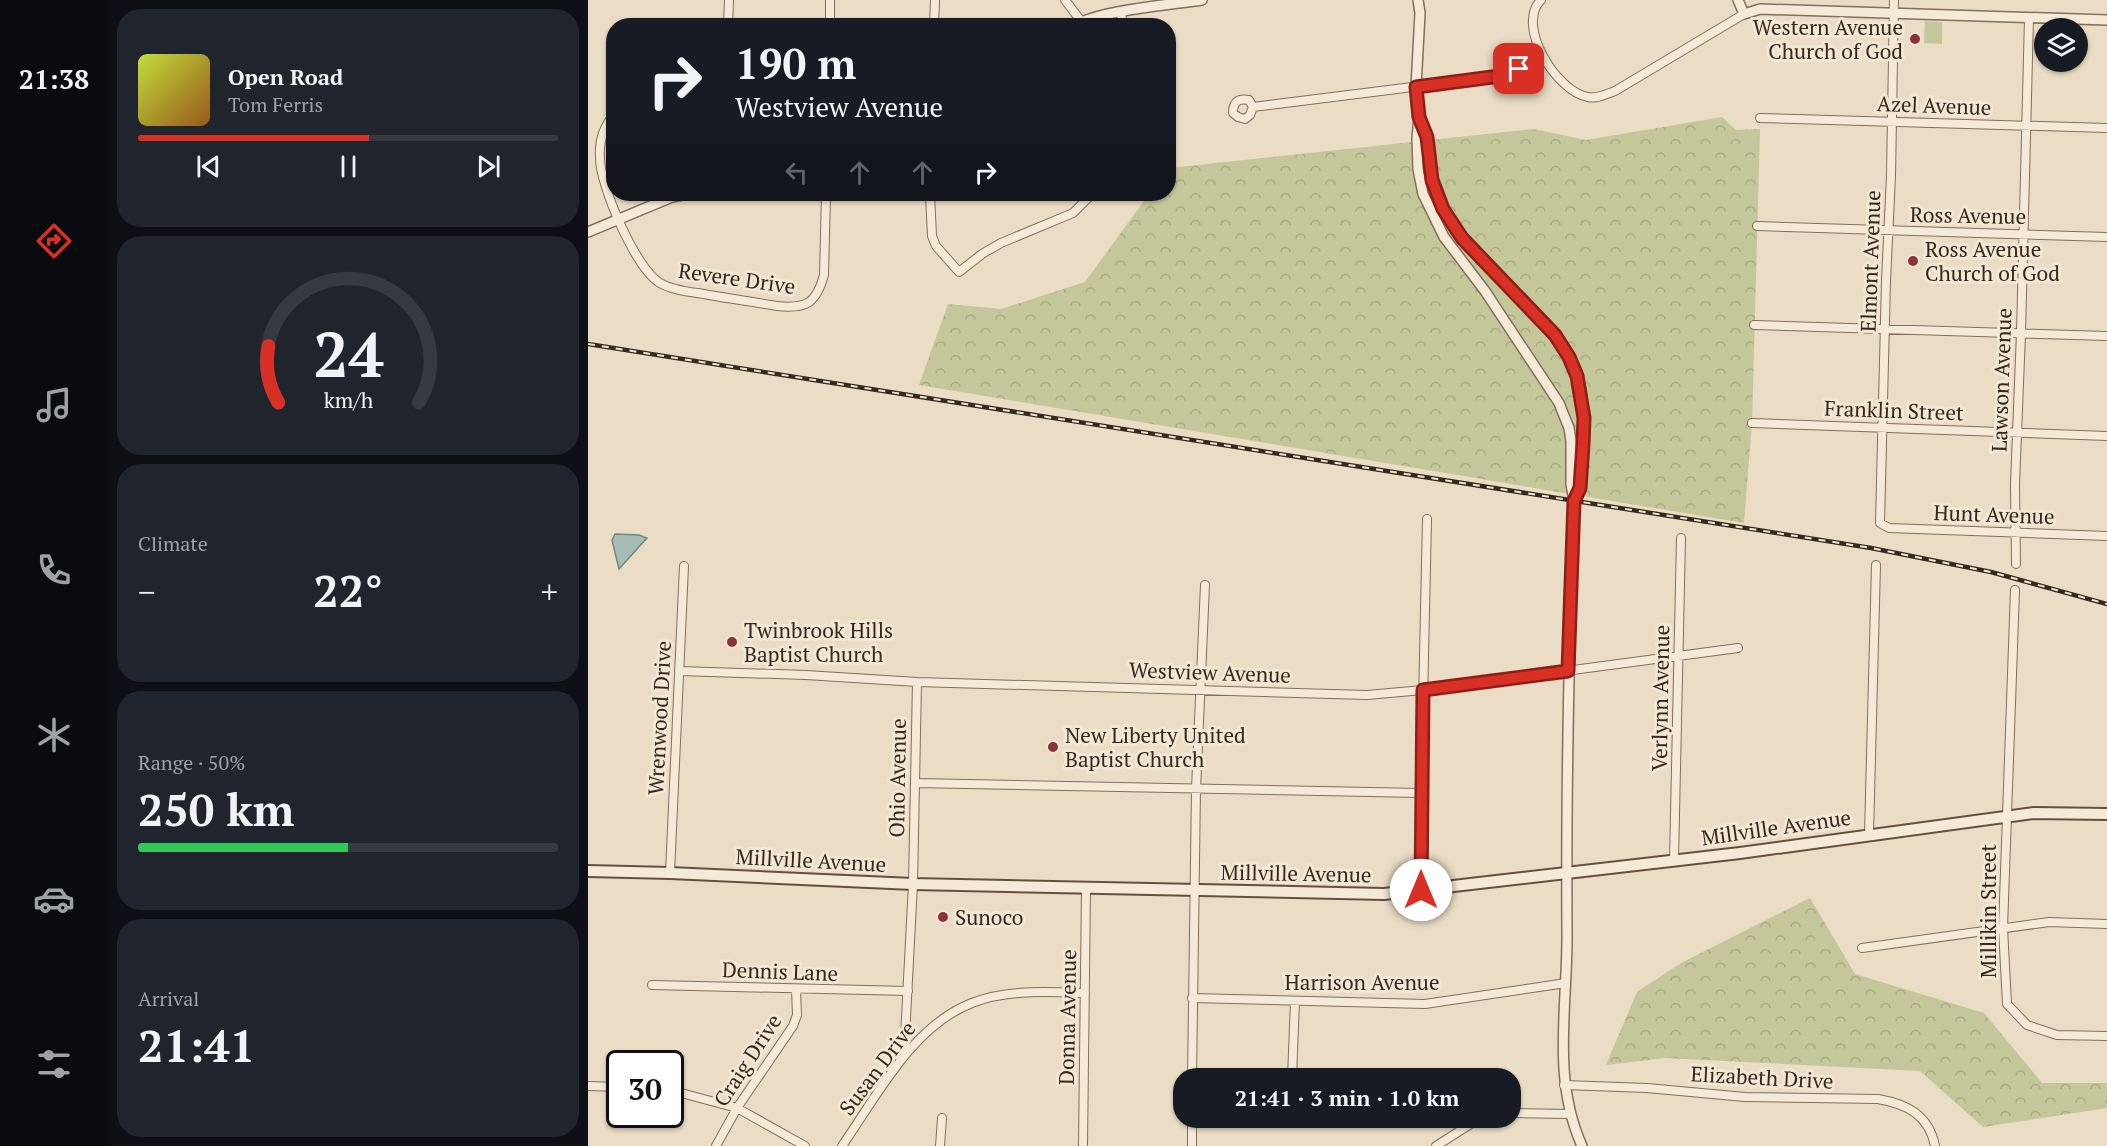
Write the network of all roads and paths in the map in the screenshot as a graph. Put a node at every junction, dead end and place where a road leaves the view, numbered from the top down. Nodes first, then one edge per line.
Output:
1 (729, 0) edge
2 (830, 0) edge
3 (935, 0) edge
4 (1065, 0) edge
5 (1122, 0) edge
6 (1202, 0) edge
7 (1418, 0) edge
8 (1541, 0) edge
9 (1738, 0) edge
10 (1894, 0) edge
11 (1122, 12) junction
12 (1894, 13) junction
13 (1744, 14) junction
14 (728, 18) edge
15 (830, 18) edge
16 (934, 18) edge
17 (1075, 18) edge
18 (1098, 18) edge
19 (1122, 18) edge
20 (2028, 18) junction
21 (2107, 20) edge
22 (1545, 59) junction
23 (1416, 87) junction
24 (1253, 107) dead end
25 (1419, 117) junction
26 (1760, 118) dead end
27 (1892, 121) junction
28 (2025, 125) junction
29 (606, 126) edge
30 (2107, 129) edge
31 (606, 185) edge
32 (612, 201) edge
33 (662, 201) edge
34 (826, 201) edge
35 (930, 201) edge
36 (1085, 201) edge
37 (618, 218) junction
38 (1757, 226) dead end
39 (1889, 231) junction
40 (588, 232) edge
41 (2023, 234) junction
42 (2107, 237) edge
43 (1754, 325) dead end
44 (1886, 328) junction
45 (2021, 333) junction
46 (2107, 336) edge
47 (1752, 423) dead end
48 (1882, 428) junction
49 (2018, 433) junction
50 (2107, 436) edge
51 (1574, 501) junction
52 (1427, 519) dead end
53 (1880, 523) joint
54 (2016, 532) junction
55 (2107, 536) edge
56 (1681, 538) dead end
57 (2016, 564) dead end
58 (1876, 565) dead end
59 (684, 566) dead end
60 (1205, 585) dead end
61 (2015, 590) dead end
62 (1738, 648) dead end
63 (1679, 657) junction
64 (679, 671) junction
65 (1568, 671) junction
66 (917, 682) junction
67 (1200, 690) junction
68 (1423, 690) junction
69 (915, 783) junction
70 (1196, 789) junction
71 (1421, 794) junction
72 (2107, 814) edge
73 (2006, 816) junction
74 (1869, 834) junction
75 (1674, 860) junction
76 (588, 871) edge
77 (670, 873) junction
78 (1566, 873) junction
79 (913, 884) junction
80 (1086, 888) junction
81 (1195, 890) junction
82 (1421, 890) junction
83 (2107, 924) edge
84 (2003, 928) junction
85 (1862, 948) dead end
86 (1566, 983) junction
87 (652, 985) dead end
88 (796, 990) junction
89 (908, 992) junction
90 (1085, 993) junction
91 (1192, 998) junction
92 (1294, 1001) junction
93 (2107, 1036) edge
94 (904, 1056) junction
95 (1192, 1068) edge
96 (1292, 1068) edge
97 (1564, 1085) junction
98 (588, 1086) edge
99 (606, 1087) edge
100 (684, 1094) edge
101 (737, 1108) junction
102 (1521, 1113) edge
103 (1570, 1114) junction
104 (942, 1119) dead end
105 (1192, 1128) edge
106 (1464, 1128) edge
107 (716, 1146) edge
108 (805, 1146) edge
109 (842, 1146) edge
110 (940, 1146) edge
111 (1083, 1146) edge
112 (1192, 1146) edge
113 (1436, 1146) edge
114 (1582, 1146) edge
115 (1935, 1146) edge

1 - 14 street
2 - 15 street
3 - 16 street
4 - 17 street
5 - 11 street
6 - 11 street
7 - 23 street
8 - 22 street
9 - 13 street
10 - 12 street, Elmont Avenue
11 - 18 street
11 - 19 street
12 - 13 street
12 - 20 street
12 - 27 street, Elmont Avenue
13 - 22 street
20 - 21 street
20 - 28 street, Lawson Avenue
22 - 23 street
23 - 24 street
23 - 25 street
25 - 51 street
25 - 51 street
26 - 27 street, Azel Avenue
27 - 28 street, Azel Avenue
27 - 39 street, Elmont Avenue
28 - 30 street, Azel Avenue
28 - 41 street, Lawson Avenue
29 - 31 street, Revere Drive
32 - 37 street, Revere Drive
33 - 37 street
34 - 37 street, Revere Drive
35 - 36 street
37 - 40 street
38 - 39 street, Ross Avenue
39 - 41 street, Ross Avenue
39 - 44 street, Elmont Avenue
41 - 42 street, Ross Avenue
41 - 45 street, Lawson Avenue
43 - 44 street
44 - 45 street
44 - 48 street, Elmont Avenue
45 - 46 street
45 - 49 street, Lawson Avenue
47 - 48 street, Franklin Street
48 - 49 street, Franklin Street
48 - 53 street, Elmont Avenue
49 - 50 street, Franklin Street
49 - 54 street, Lawson Avenue
51 - 65 street
52 - 68 street
53 - 54 street, Hunt Avenue
54 - 55 street, Hunt Avenue
54 - 57 street, Lawson Avenue
56 - 63 street, Verlynn Avenue
58 - 74 street
59 - 64 street, Wrenwood Drive
60 - 67 street
61 - 73 street
62 - 63 street, Westview Avenue
63 - 65 street, Westview Avenue
63 - 75 street, Verlynn Avenue
64 - 66 street, Westview Avenue
64 - 77 street, Wrenwood Drive
65 - 68 street, Westview Avenue
65 - 78 street
66 - 67 street, Westview Avenue
66 - 69 street, Ohio Avenue
67 - 68 street, Westview Avenue
67 - 70 street
68 - 71 street
69 - 70 street
69 - 79 street, Ohio Avenue
70 - 71 street
70 - 81 street
71 - 82 street
72 - 73 main road, Millville Avenue
73 - 74 main road, Millville Avenue
73 - 84 street, Millikin Street
74 - 75 main road, Millville Avenue
75 - 78 main road, Millville Avenue
76 - 77 main road, Millville Avenue
77 - 79 main road, Millville Avenue
78 - 82 main road, Millville Avenue
78 - 86 street
79 - 80 main road, Millville Avenue
79 - 89 street, Ohio Avenue
80 - 81 main road, Millville Avenue
80 - 90 street, Donna Avenue
81 - 82 main road, Millville Avenue
81 - 91 street
83 - 84 street
84 - 85 street
84 - 93 street, Millikin Street
86 - 92 street, Harrison Avenue
86 - 97 street
87 - 88 street, Dennis Lane
88 - 89 street, Dennis Lane
88 - 101 street, Craig Drive
89 - 94 street, Ohio Avenue
90 - 94 street, Susan Drive
90 - 111 street, Donna Avenue
91 - 92 street, Harrison Avenue
91 - 95 street
92 - 96 street
94 - 109 street, Susan Drive
97 - 103 street
97 - 115 street, Elizabeth Drive
98 - 99 street
100 - 101 street
101 - 107 street, Craig Drive
101 - 108 street
102 - 103 street
103 - 114 street
104 - 110 street
105 - 112 street
106 - 113 street

